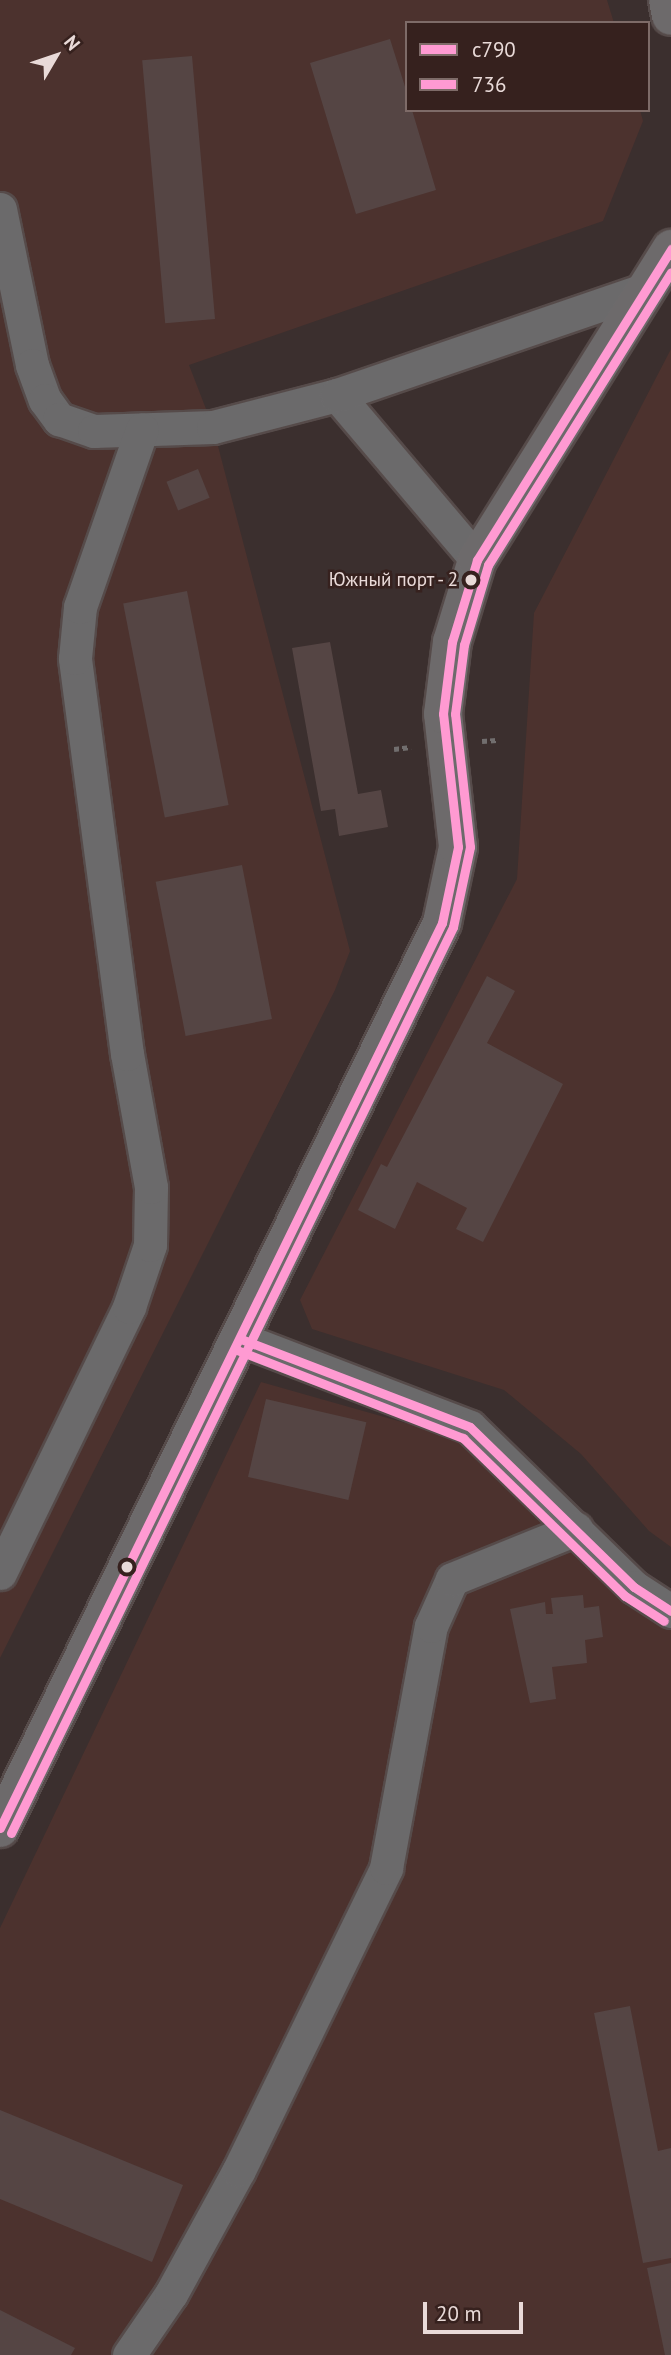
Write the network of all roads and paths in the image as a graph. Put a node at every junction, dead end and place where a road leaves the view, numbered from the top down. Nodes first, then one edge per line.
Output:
1 (668, 0) edge
2 (671, 16) edge
3 (0, 209) edge
4 (671, 249) edge
5 (646, 289) junction
6 (337, 395) junction
7 (142, 429) junction
8 (477, 560) junction
9 (242, 1339) junction
10 (576, 1529) junction
11 (0, 1573) edge
12 (671, 1611) edge
13 (0, 1828) edge
14 (129, 2355) edge

1 - 2 main road
3 - 7 street
4 - 5 main road
5 - 6 street
5 - 8 main road
6 - 7 street
6 - 8 street
7 - 11 street
8 - 9 main road
9 - 10 street
9 - 13 main road
10 - 12 street
10 - 14 street

